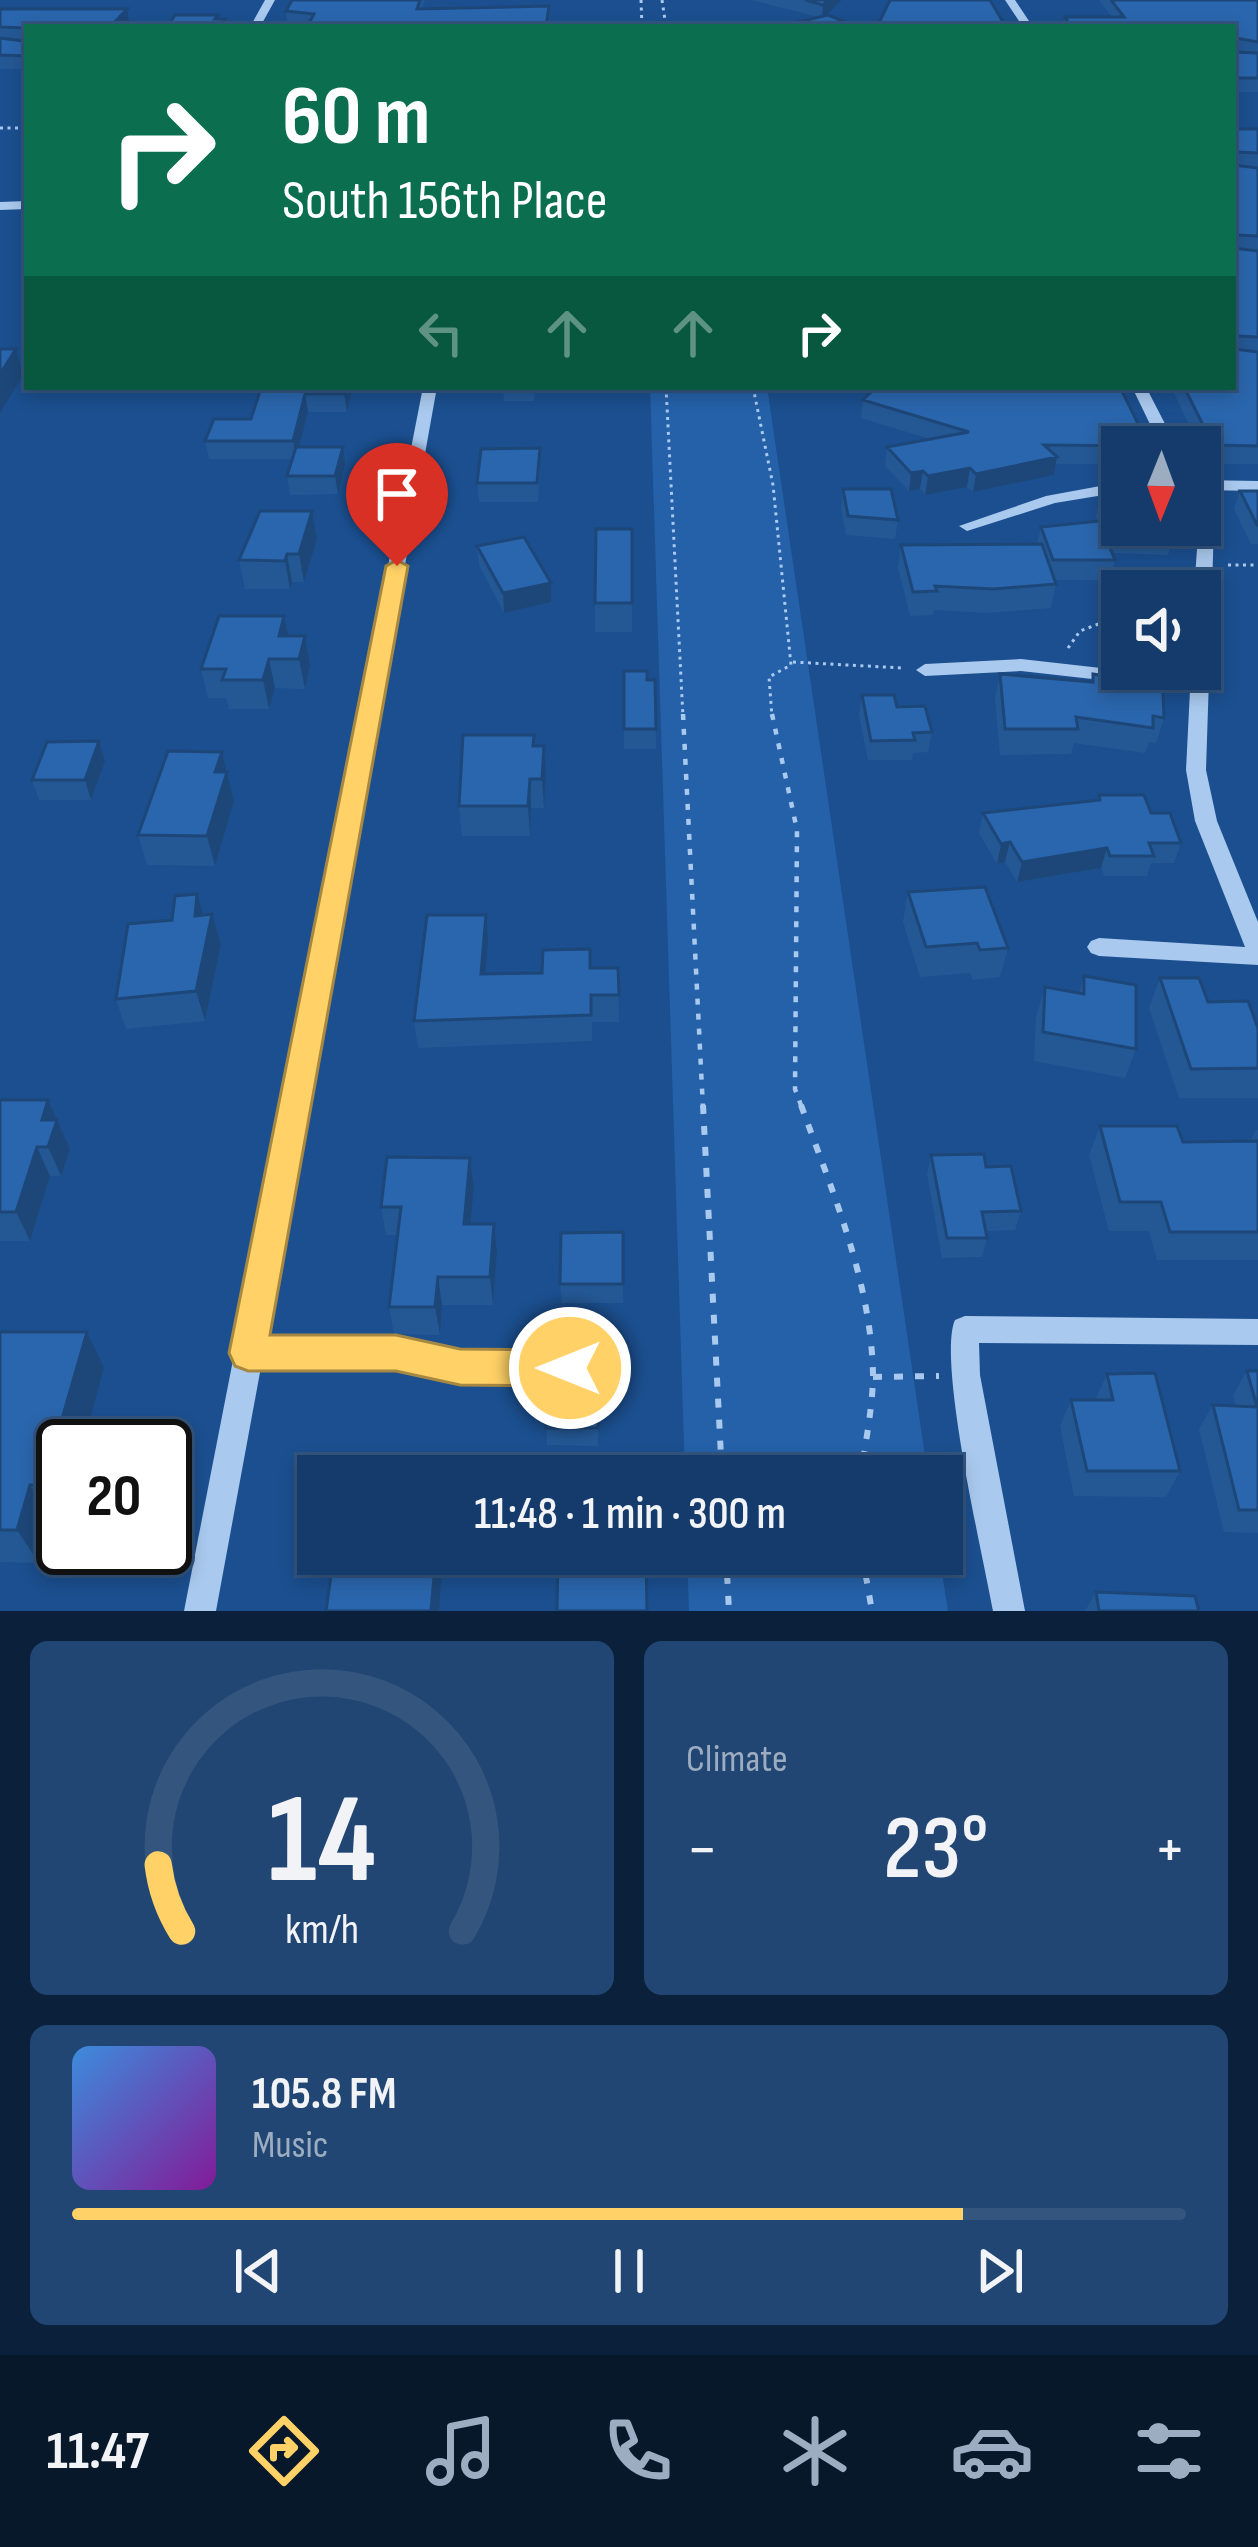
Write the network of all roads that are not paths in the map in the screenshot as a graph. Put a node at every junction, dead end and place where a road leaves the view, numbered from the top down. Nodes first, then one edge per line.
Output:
1 (429, 390) edge
2 (1140, 390) edge
3 (1158, 426) edge
4 (1221, 485) edge
5 (1258, 486) edge
6 (1101, 491) edge
7 (967, 526) dead end
8 (925, 670) road end
9 (1101, 673) edge
10 (1200, 690) edge
11 (1099, 947) dead end
12 (1258, 953) edge
13 (1258, 1331) edge
14 (248, 1353) junction
15 (570, 1368) dead end
16 (200, 1611) edge
17 (1009, 1611) edge

1 - 14 street
2 - 3 street
4 - 5 street
6 - 7 street
8 - 9 street
10 - 12 street
11 - 12 street
13 - 17 street
14 - 15 street
14 - 16 street

